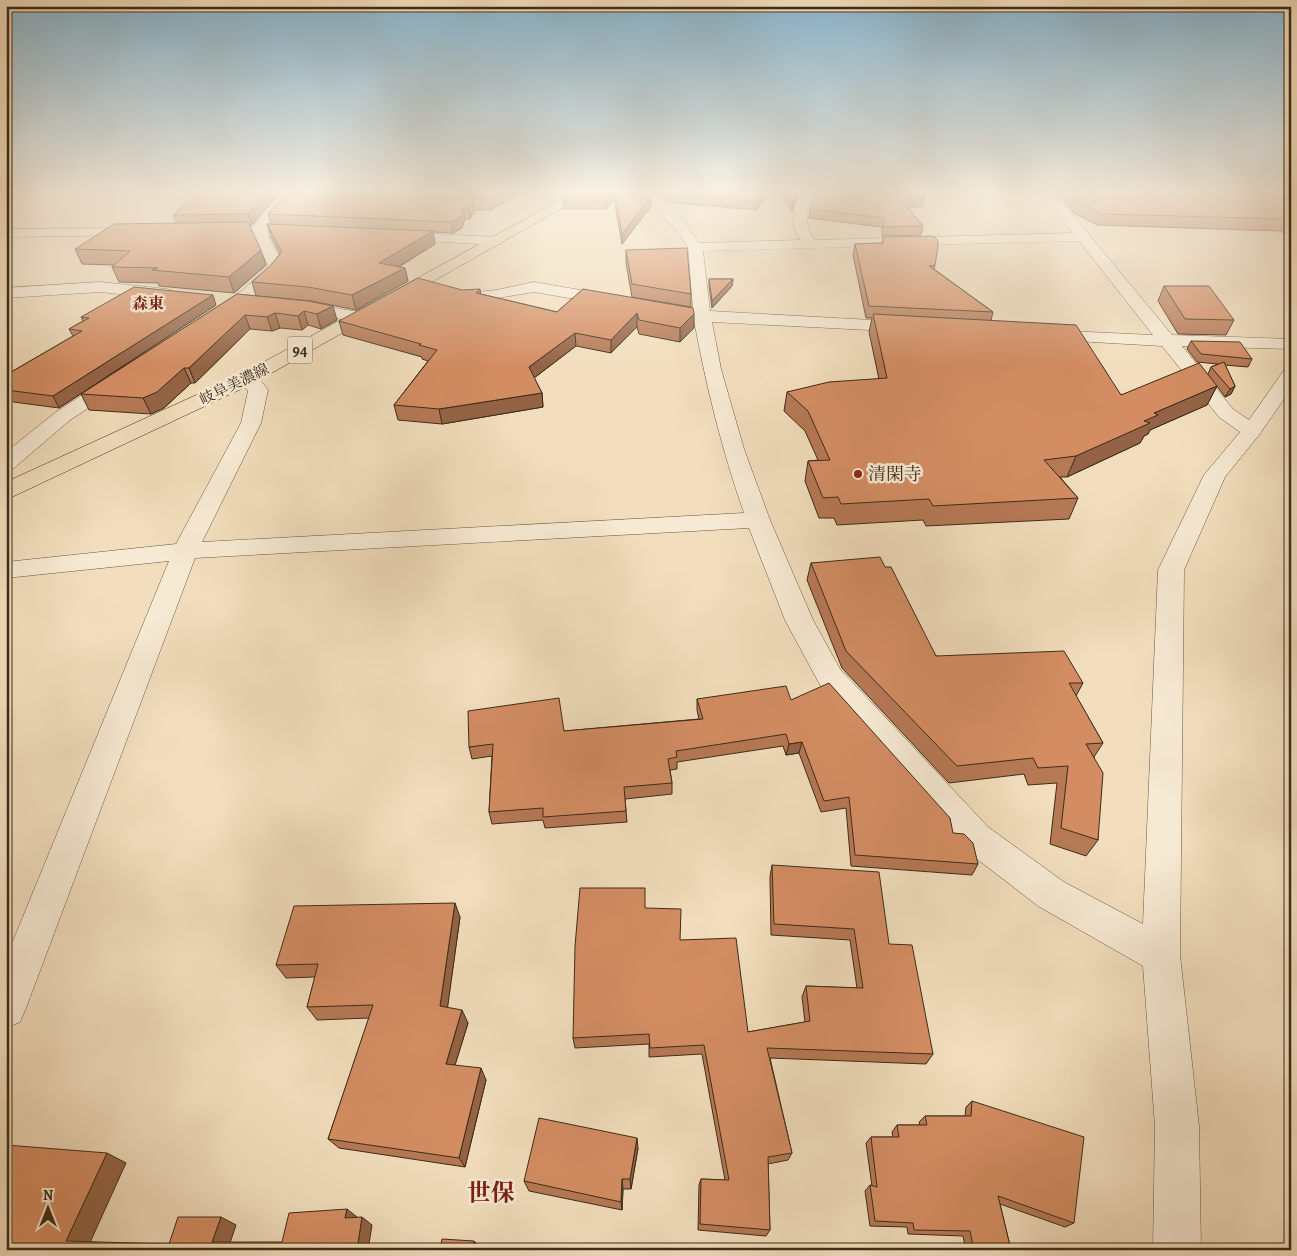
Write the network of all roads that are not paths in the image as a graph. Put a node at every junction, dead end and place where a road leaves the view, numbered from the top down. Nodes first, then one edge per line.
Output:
1 (268, 250) edge
2 (481, 250) edge
3 (695, 250) edge
4 (1093, 250) edge
5 (420, 284) junction
6 (6, 293) edge
7 (179, 295) edge
8 (218, 299) dead end
9 (247, 302) junction
10 (627, 303) edge
11 (284, 306) edge
12 (665, 309) edge
13 (702, 316) junction
14 (359, 318) junction
15 (204, 323) edge
16 (919, 328) edge
17 (1028, 334) edge
18 (1168, 341) junction
19 (1291, 344) edge
20 (129, 372) edge
21 (1291, 374) edge
22 (247, 379) junction
23 (1252, 431) junction
24 (6, 463) edge
25 (6, 491) edge
26 (758, 520) junction
27 (185, 551) junction
28 (6, 570) edge
29 (1161, 954) junction
30 (6, 1008) edge
31 (1177, 1250) edge

1 - 9 street
2 - 5 main road, 岐阜美濃線 / 94
3 - 13 street
4 - 18 street
5 - 10 street
5 - 14 main road, 岐阜美濃線 / 94
6 - 7 street
8 - 9 street
9 - 15 street
11 - 14 street
12 - 13 street
13 - 16 street
13 - 26 street
14 - 22 main road, 岐阜美濃線 / 94
17 - 18 street
18 - 19 street
18 - 23 street
20 - 24 street
21 - 23 street
22 - 25 main road, 岐阜美濃線 / 94
22 - 27 street
23 - 29 street
26 - 27 street
26 - 29 street
27 - 28 street
27 - 30 street
29 - 31 street

